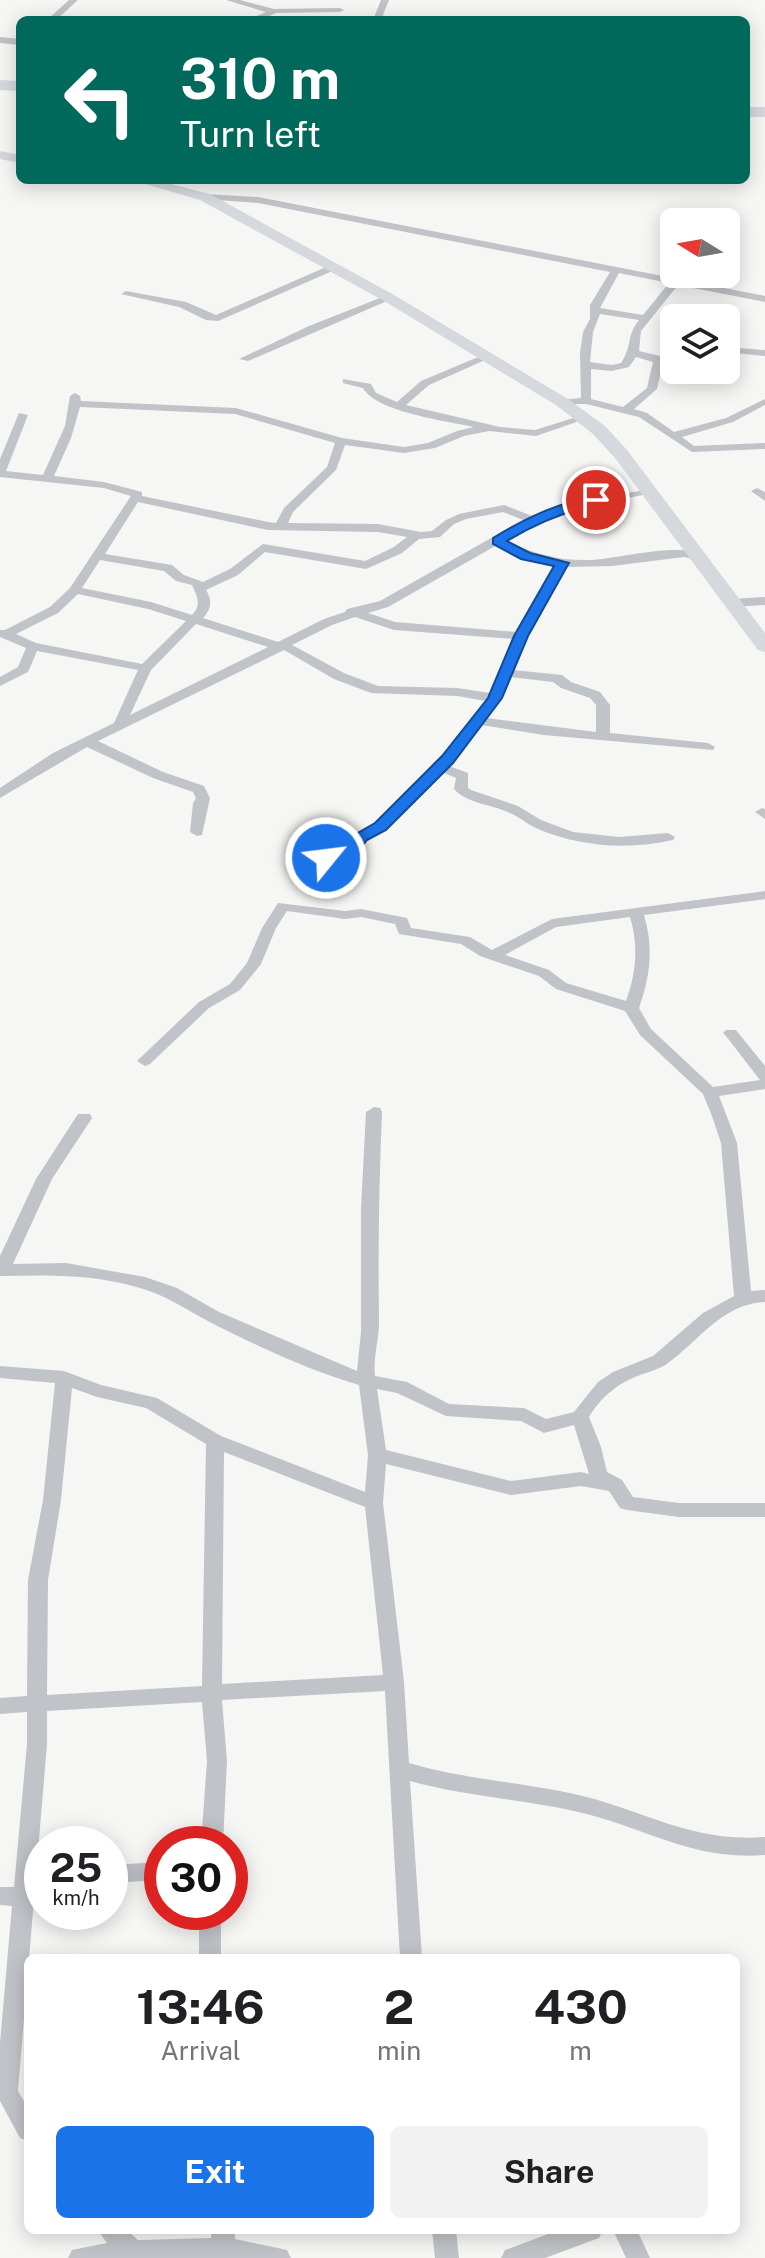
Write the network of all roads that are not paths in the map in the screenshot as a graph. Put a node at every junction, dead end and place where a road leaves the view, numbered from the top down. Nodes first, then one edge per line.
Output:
1 (74, 0) edge
2 (230, 0) edge
3 (327, 0) edge
4 (340, 10) junction
5 (275, 11) junction
6 (56, 16) edge
7 (262, 16) edge
8 (346, 16) edge
9 (154, 184) edge
10 (205, 197) junction
11 (333, 267) junction
12 (615, 272) junction
13 (660, 280) edge
14 (670, 288) edge
15 (702, 288) edge
16 (126, 294) dead end
17 (389, 298) junction
18 (765, 299) edge
19 (595, 310) junction
20 (644, 318) junction
21 (740, 351) edge
22 (633, 353) junction
23 (765, 353) edge
24 (487, 357) junction
25 (244, 359) dead end
26 (586, 365) junction
27 (347, 381) dead end
28 (765, 402) edge
29 (398, 406) junction
30 (584, 410) junction
31 (625, 411) junction
32 (23, 415) dead end
33 (486, 428) junction
34 (674, 435) junction
35 (341, 441) junction
36 (765, 446) edge
37 (0, 474) edge
38 (47, 478) junction
39 (648, 491) junction
40 (135, 498) junction
41 (532, 520) junction
42 (280, 527) junction
43 (417, 535) junction
44 (498, 541) junction
45 (96, 556) junction
46 (697, 556) junction
47 (562, 563) junction
48 (200, 588) junction
49 (75, 590) junction
50 (765, 601) edge
51 (732, 603) junction
52 (351, 612) junction
53 (194, 620) junction
54 (4, 633) edge
55 (521, 636) junction
56 (33, 646) junction
57 (282, 646) junction
58 (765, 646) edge
59 (145, 668) junction
60 (504, 673) junction
61 (0, 682) edge
62 (495, 698) junction
63 (480, 721) junction
64 (118, 728) junction
65 (603, 737) junction
66 (88, 742) junction
67 (708, 747) dead end
68 (438, 766) junction
69 (0, 776) edge
70 (14, 783) junction
71 (0, 794) edge
72 (197, 832) dead end
73 (668, 837) dead end
74 (305, 858) dead end
75 (765, 895) edge
76 (635, 911) junction
77 (496, 954) junction
78 (631, 1008) junction
79 (731, 1033) dead end
80 (145, 1061) dead end
81 (765, 1076) edge
82 (765, 1084) edge
83 (710, 1092) junction
84 (374, 1112) dead end
85 (84, 1118) dead end
86 (1, 1270) edge
87 (765, 1296) edge
88 (743, 1298) junction
89 (0, 1372) edge
90 (64, 1377) junction
91 (370, 1382) junction
92 (580, 1417) junction
93 (215, 1441) junction
94 (377, 1455) junction
95 (615, 1485) junction
96 (374, 1503) junction
97 (765, 1510) edge
98 (394, 1682) junction
99 (212, 1695) junction
100 (37, 1705) junction
101 (0, 1706) edge
102 (399, 1769) junction
103 (33, 1826) edge
104 (213, 1826) edge
105 (765, 1846) edge
106 (24, 1886) edge
107 (0, 1896) edge
108 (25, 1930) edge
109 (210, 1930) edge
110 (210, 1954) edge
111 (411, 1954) edge
112 (4, 2092) edge
113 (24, 2124) edge
114 (114, 2234) edge
115 (444, 2234) edge
116 (580, 2234) edge
117 (627, 2234) edge
118 (223, 2240) edge
119 (133, 2252) junction
120 (80, 2258) edge
121 (279, 2258) edge
122 (447, 2258) edge
123 (513, 2258) edge
124 (638, 2258) edge

1 - 6 street
2 - 5 street
3 - 4 street
4 - 5 street
4 - 8 street
5 - 7 street
9 - 10 main road
10 - 11 main road
10 - 12 street
11 - 16 street
11 - 17 main road
12 - 13 street
12 - 19 street
14 - 20 street
15 - 18 street
17 - 24 main road
17 - 25 street
19 - 20 street
19 - 26 street
20 - 22 street
21 - 23 street
22 - 26 street
22 - 31 street
24 - 29 street
24 - 30 main road
26 - 30 street
27 - 29 street
28 - 34 street
29 - 33 street
30 - 31 street
30 - 33 street
30 - 39 main road
31 - 34 street
32 - 37 street
33 - 35 street
34 - 36 street
35 - 38 street
35 - 42 street
37 - 38 street
38 - 40 street
39 - 41 street
39 - 46 main road
40 - 42 street
40 - 45 street
41 - 43 street
41 - 44 street
42 - 43 street
43 - 48 street
44 - 47 street
44 - 52 street
45 - 48 street
45 - 49 street
46 - 47 street
46 - 51 main road
47 - 55 street
48 - 53 street
49 - 53 street
49 - 54 street
50 - 51 street
51 - 58 main road
52 - 55 street
52 - 57 street
53 - 57 street
53 - 59 street
54 - 56 street
55 - 60 street
56 - 59 street
56 - 61 street
57 - 62 street
57 - 64 street
59 - 64 street
60 - 62 street
60 - 65 street
62 - 63 street
63 - 65 street
63 - 68 street
64 - 66 street
65 - 67 street
66 - 70 street
66 - 72 street
68 - 73 street
68 - 74 street
69 - 70 street
70 - 71 street
75 - 76 street
76 - 77 street
76 - 78 street
77 - 78 street
77 - 80 street
78 - 83 street
79 - 81 street
82 - 83 street
83 - 88 street
84 - 91 street
85 - 86 street
86 - 91 street
87 - 88 street
88 - 92 street
89 - 90 street
90 - 93 street
90 - 100 street
91 - 92 street
91 - 94 street
92 - 95 street
93 - 96 street
93 - 99 street
94 - 95 street
94 - 96 street
95 - 97 street
96 - 98 street
98 - 99 street
98 - 102 street
99 - 100 street
99 - 104 street
100 - 101 street
100 - 103 street
102 - 105 street
102 - 111 street
106 - 107 street
108 - 112 street
109 - 110 street
112 - 113 street
114 - 119 street
115 - 122 street
116 - 123 street
117 - 124 street
118 - 119 street
118 - 121 street
119 - 120 street

